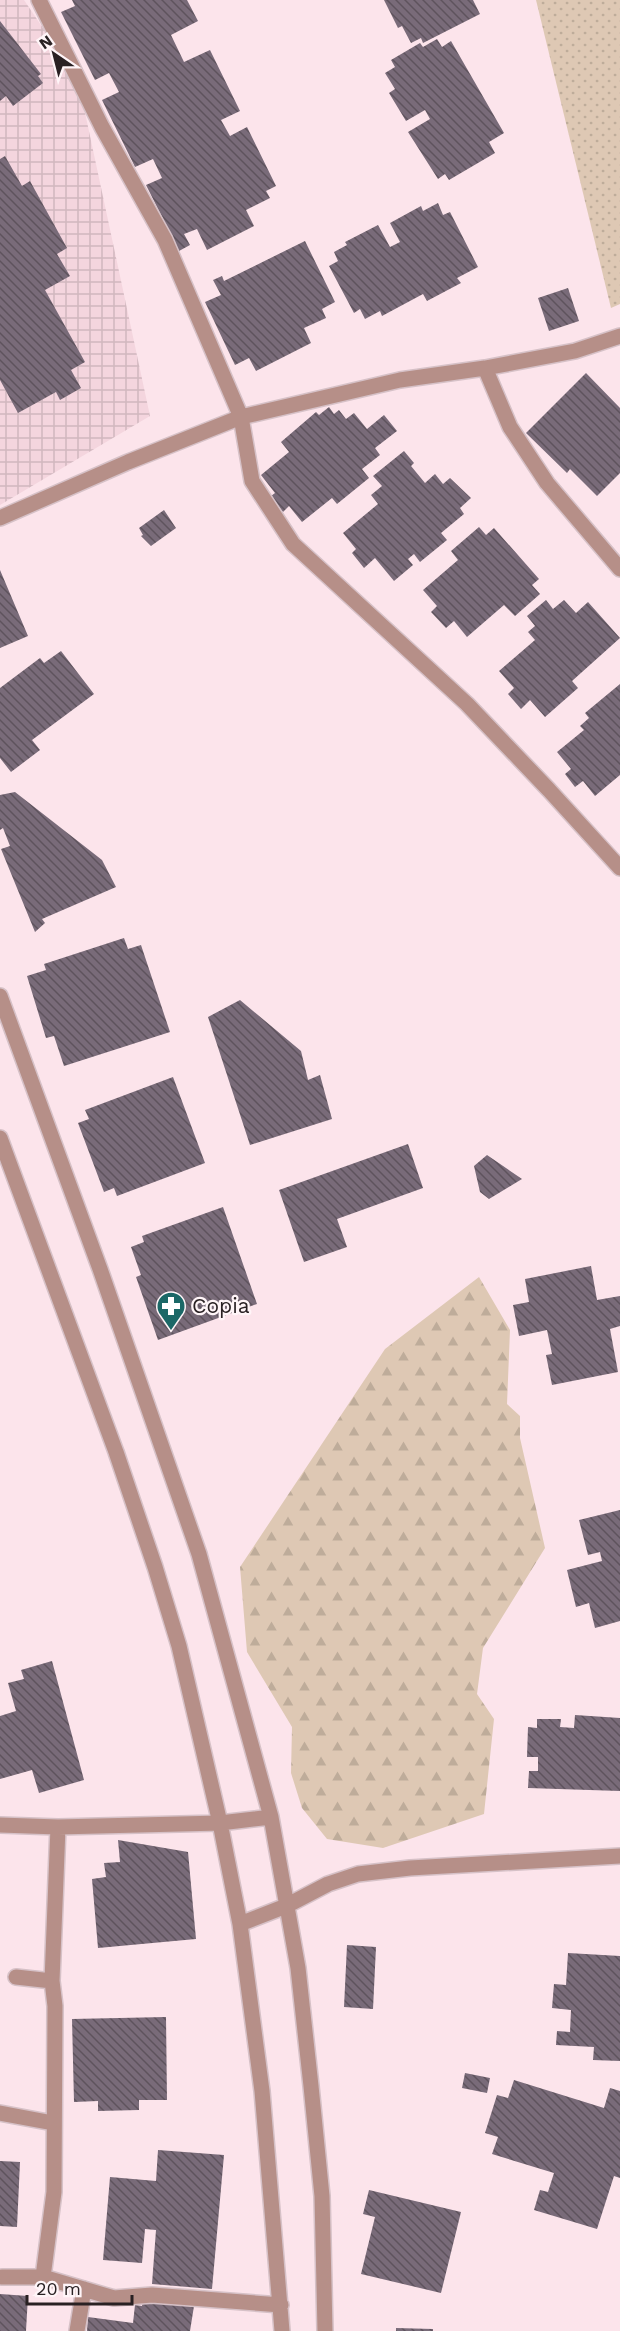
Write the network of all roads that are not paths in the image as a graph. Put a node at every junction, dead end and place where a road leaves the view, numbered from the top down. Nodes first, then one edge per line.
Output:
1 (39, 0) edge
2 (620, 336) edge
3 (485, 368) junction
4 (241, 417) junction
5 (0, 518) edge
6 (620, 569) edge
7 (620, 868) edge
8 (0, 996) edge
9 (0, 1138) edge
10 (271, 1817) junction
11 (220, 1822) junction
12 (0, 1825) edge
13 (58, 1827) junction
14 (620, 1856) edge
15 (286, 1906) junction
16 (240, 1924) junction
17 (15, 1977) dead end
18 (52, 1982) junction
19 (0, 2113) edge
20 (53, 2123) junction
21 (2, 2277) dead end
22 (43, 2277) junction
23 (84, 2289) junction
24 (281, 2305) junction
25 (77, 2331) edge
26 (282, 2331) edge
27 (325, 2331) edge

1 - 4 street
2 - 3 street
3 - 4 street
3 - 6 street
4 - 5 street
4 - 7 street
8 - 10 street
9 - 11 street
10 - 11 street
10 - 15 street
11 - 13 street
11 - 16 street
12 - 13 street
13 - 18 street
14 - 15 street
15 - 16 street
15 - 27 street
16 - 24 street
17 - 18 street
18 - 20 street
19 - 20 street
20 - 22 street
21 - 22 street
22 - 23 street
23 - 24 street
23 - 25 street
24 - 26 street

